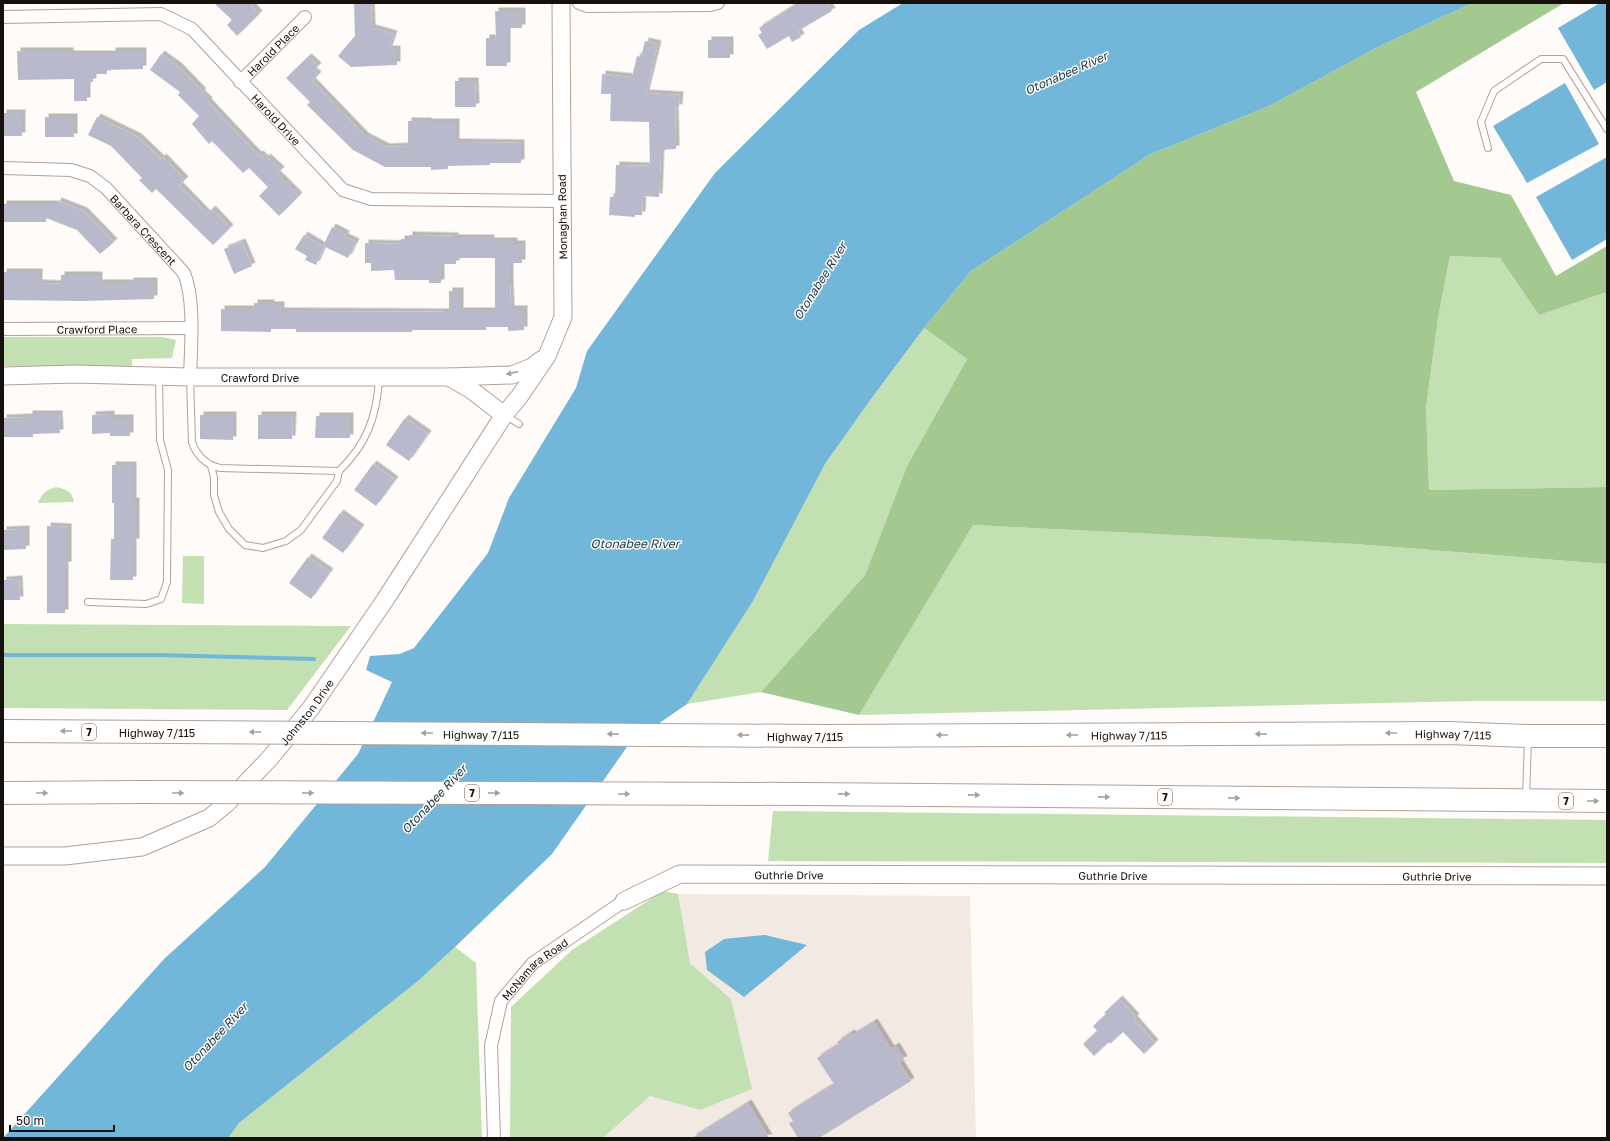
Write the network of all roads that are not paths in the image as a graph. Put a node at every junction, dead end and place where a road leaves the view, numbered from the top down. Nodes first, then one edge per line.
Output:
1 (561, 3) edge
2 (579, 3) edge
3 (718, 3) edge
4 (3, 17) edge
5 (305, 17) dead end
6 (240, 82) junction
7 (1607, 128) edge
8 (1488, 148) dead end
9 (3, 168) edge
10 (561, 201) junction
11 (191, 328) junction
12 (3, 329) edge
13 (547, 356) junction
14 (159, 375) junction
15 (3, 376) edge
16 (190, 376) junction
17 (379, 377) junction
18 (449, 377) junction
19 (504, 415) junction
20 (519, 424) dead end
21 (211, 466) junction
22 (340, 471) junction
23 (88, 602) dead end
24 (1607, 726) edge
25 (3, 731) edge
26 (1449, 733) junction
27 (1528, 736) junction
28 (1607, 736) edge
29 (3, 793) edge
30 (1526, 801) junction
31 (1607, 801) edge
32 (3, 856) edge
33 (1607, 876) edge
34 (624, 901) joint
35 (494, 1138) edge

1 - 10 street, Monaghan Road
2 - 3 street
4 - 6 street, Harold Drive
5 - 6 street, Harold Place
6 - 10 street, Harold Drive
7 - 8 lane
9 - 11 street, Barbara Crescent
10 - 13 street, Monaghan Road
11 - 12 street, Crawford Place
11 - 16 street, Barbara Crescent
13 -> 18 street
13 - 19 street, Monaghan Road
14 - 15 street, Crawford Drive
14 - 16 street, Crawford Drive
14 - 23 lane
16 - 17 street, Crawford Drive
16 - 21 lane
17 - 18 street, Crawford Drive
17 - 22 lane
18 - 19 street, Crawford Drive
19 - 20 lane
19 - 32 street, Johnston Drive
21 - 22 lane
21 - 22 lane
24 - 26 highway
26 -> 25 highway, Highway 7/115 / 7, bridge
26 - 27 highway, Highway 7/115 / 7
27 - 28 highway, Highway 7/115 / 7
27 - 30 lane
29 -> 30 highway, 7, bridge
30 -> 31 highway, 7
33 - 34 street, Guthrie Drive
34 - 35 street, McNamara Road

